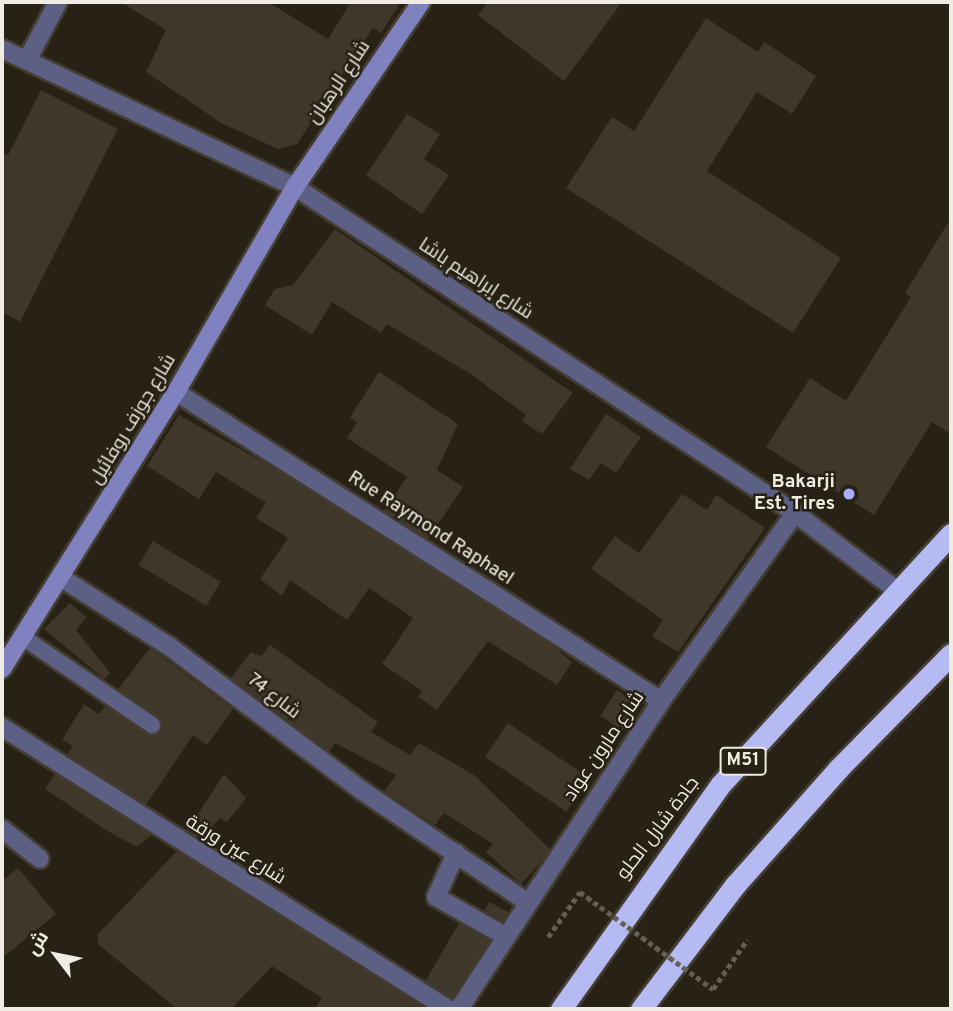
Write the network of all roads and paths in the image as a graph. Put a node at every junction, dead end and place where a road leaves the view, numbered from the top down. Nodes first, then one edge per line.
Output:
1 (58, 2) edge
2 (421, 2) edge
3 (2, 49) edge
4 (27, 60) junction
5 (295, 187) junction
6 (176, 392) junction
7 (795, 513) junction
8 (951, 534) edge
9 (63, 579) junction
10 (899, 592) junction
11 (24, 638) junction
12 (951, 654) edge
13 (2, 669) edge
14 (661, 701) junction
15 (152, 725) dead end
16 (2, 727) edge
17 (2, 829) edge
18 (456, 853) junction
19 (40, 859) dead end
20 (527, 902) junction
21 (507, 937) junction
22 (548, 937) dead end
23 (747, 940) dead end
24 (448, 1009) edge
25 (460, 1009) edge
26 (561, 1009) edge
27 (641, 1009) edge

1 - 4 street
2 - 5 street, شارع الرهبان
3 - 4 street, شارع إبراهيم باشا
4 - 5 street, شارع إبراهيم باشا
5 - 6 street, شارع جوزف روفائيل
5 - 7 street, شارع إبراهيم باشا
6 - 9 street, شارع جوزف روفائيل
6 - 14 street, Rue Raymond Raphael
7 - 10 street, شارع إبراهيم باشا
7 - 14 street, شارع مارون عواد
8 - 10 highway, جادة شارل الحلو / M51
9 - 11 street, شارع جوزف روفائيل
9 - 18 street, شارع 74
10 - 26 highway, جادة شارل الحلو / M51
11 - 13 street, شارع جوزف روفائيل
11 - 15 lane
12 - 27 highway
14 - 20 street, شارع مارون عواد
16 - 24 street, شارع عين ورقة
17 - 19 street
18 - 20 street, شارع 74
18 - 21 street
20 - 21 street, شارع مارون عواد
21 - 25 street, شارع مارون عواد
22 - 23 path, bridge

